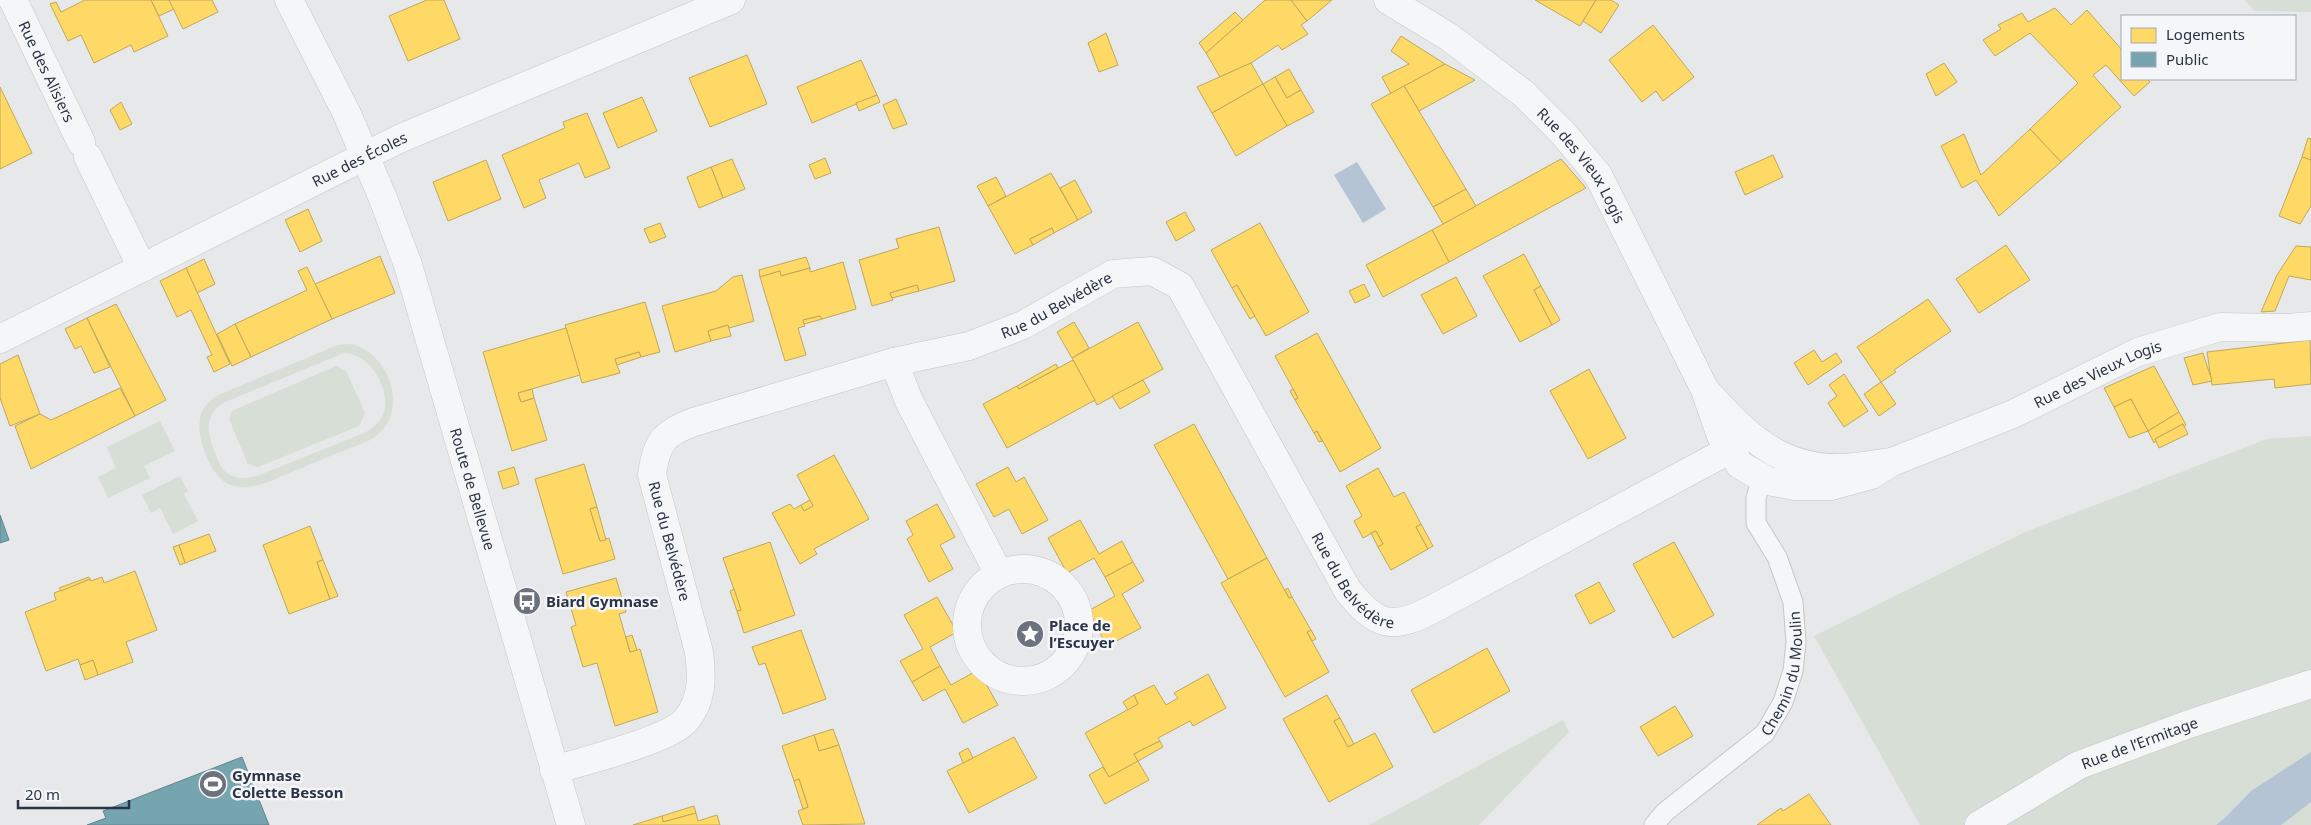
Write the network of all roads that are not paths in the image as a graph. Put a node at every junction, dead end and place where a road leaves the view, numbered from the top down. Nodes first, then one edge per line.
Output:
1 (13, 0) edge
2 (289, 0) edge
3 (731, 0) edge
4 (1388, 0) edge
5 (365, 156) junction
6 (142, 268) junction
7 (2311, 326) edge
8 (0, 339) edge
9 (894, 362) junction
10 (1739, 442) junction
11 (1892, 462) junction
12 (1762, 478) junction
13 (999, 574) junction
14 (2311, 684) edge
15 (554, 770) junction
16 (571, 825) edge
17 (1654, 825) edge
18 (1979, 825) edge

1 - 6 street, Rue des Alisiers
2 - 5 street, Route de Bellevue
3 - 5 street, Rue des Écoles
4 - 10 street, Rue des Vieux Logis
5 - 6 street, Rue des Écoles
5 - 15 street, Route de Bellevue
6 - 8 street, Rue des Écoles
7 - 11 street, Rue des Vieux Logis
9 - 10 street, Rue du Belvédère
9 - 13 street
9 - 15 street, Rue du Belvédère
10 - 11 street, Rue des Vieux Logis
10 - 12 street, Rue des Vieux Logis
11 - 12 street, Rue des Vieux Logis
12 - 17 lane, Chemin du Moulin
13 - 13 street
14 - 18 street, Rue de l’Ermitage
15 - 16 street, Route de Bellevue

